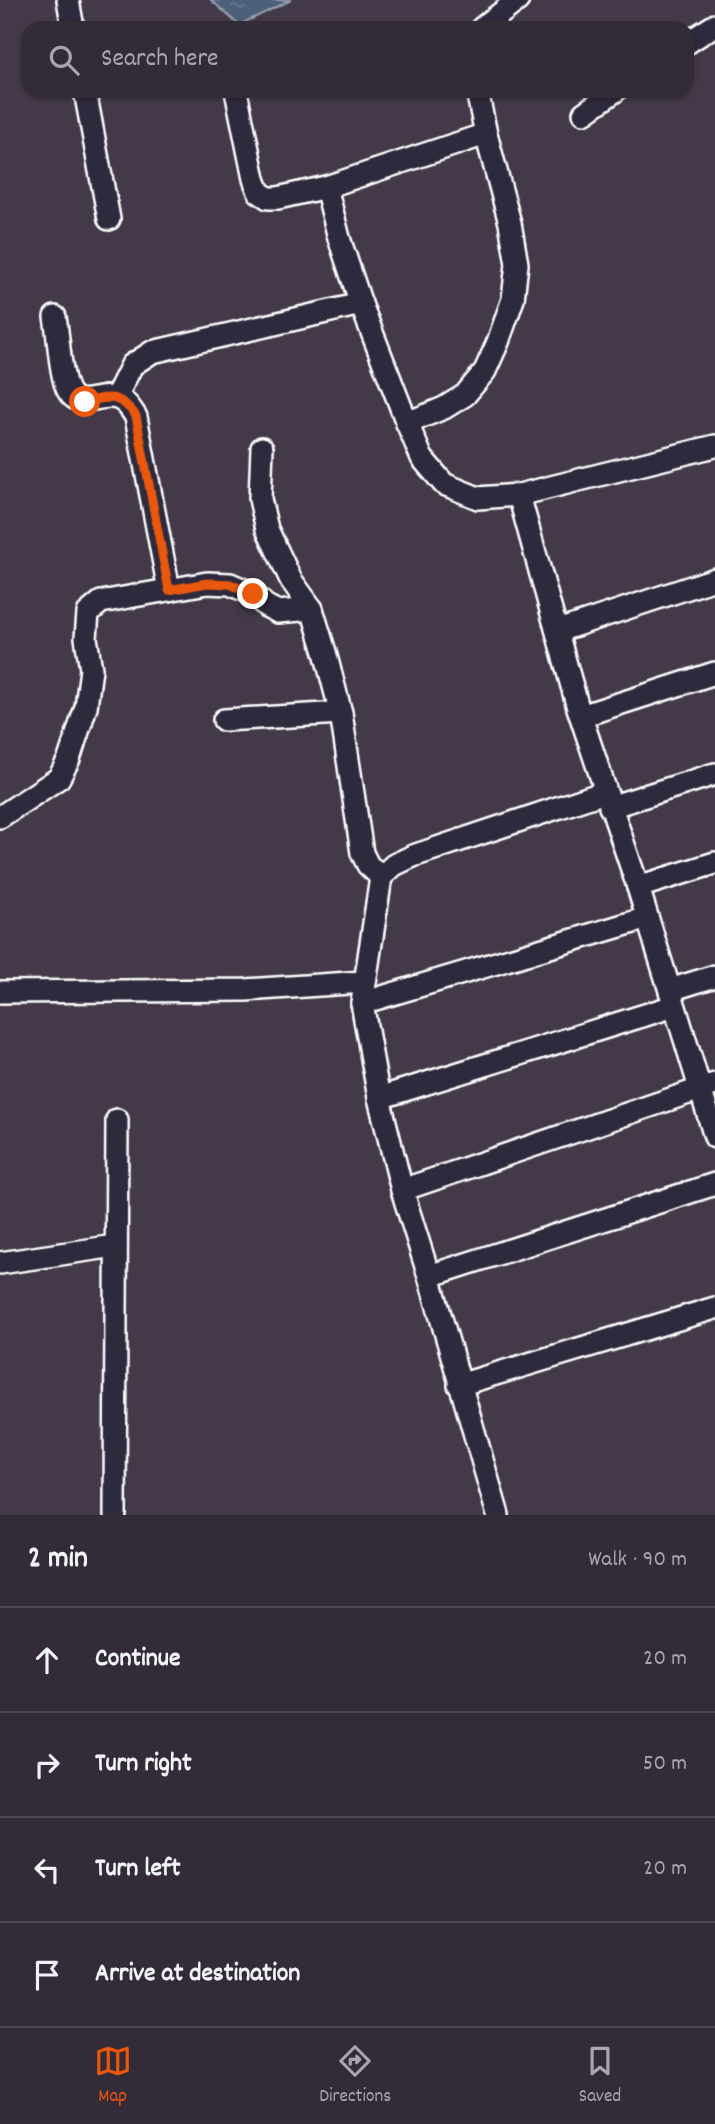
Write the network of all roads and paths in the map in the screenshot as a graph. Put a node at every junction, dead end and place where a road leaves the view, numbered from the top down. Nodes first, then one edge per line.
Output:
1 (68, 0) edge
2 (518, 0) edge
3 (72, 21) edge
4 (491, 21) edge
5 (715, 24) edge
6 (694, 38) edge
7 (86, 98) edge
8 (237, 98) edge
9 (478, 98) edge
10 (605, 98) edge
11 (584, 113) dead end
12 (486, 134) junction
13 (326, 187) junction
14 (109, 219) dead end
15 (361, 304) junction
16 (55, 317) dead end
17 (116, 397) junction
18 (407, 423) junction
19 (715, 446) edge
20 (262, 447) dead end
21 (519, 495) junction
22 (715, 579) edge
23 (169, 590) junction
24 (312, 609) junction
25 (558, 631) junction
26 (715, 673) edge
27 (341, 713) junction
28 (581, 716) junction
29 (224, 720) dead end
30 (715, 774) edge
31 (608, 799) junction
32 (0, 817) edge
33 (715, 863) edge
34 (381, 877) junction
35 (638, 887) junction
36 (647, 918) junction
37 (715, 976) edge
38 (0, 992) edge
39 (363, 992) junction
40 (672, 998) junction
41 (707, 1086) edge
42 (379, 1098) junction
43 (117, 1120) dead end
44 (715, 1137) edge
45 (715, 1184) edge
46 (402, 1190) junction
47 (115, 1246) junction
48 (0, 1263) edge
49 (429, 1276) junction
50 (715, 1308) edge
51 (459, 1385) junction
52 (115, 1515) edge
53 (498, 1515) edge

1 - 3 street
2 - 4 street
5 - 6 street
7 - 14 street
8 - 13 street
9 - 12 street
10 - 11 street
12 - 13 street
12 - 18 street
13 - 15 street
15 - 17 street
15 - 18 street
16 - 17 street
17 - 23 street
18 - 21 street
19 - 21 street
20 - 24 street
21 - 25 street
22 - 25 street
23 - 24 street
23 - 32 street
24 - 27 street
25 - 28 street
26 - 28 street
27 - 29 street
27 - 34 street
28 - 31 street
30 - 31 street
31 - 34 street
31 - 35 street
33 - 35 street
34 - 39 street
35 - 36 street
36 - 39 street
36 - 40 street
37 - 40 street
38 - 39 street
39 - 42 street
40 - 41 street
40 - 42 street
41 - 44 street
41 - 46 street
42 - 46 street
43 - 47 street
45 - 49 street
46 - 49 street
47 - 48 street
47 - 52 street
49 - 51 street
50 - 51 street
51 - 53 street

